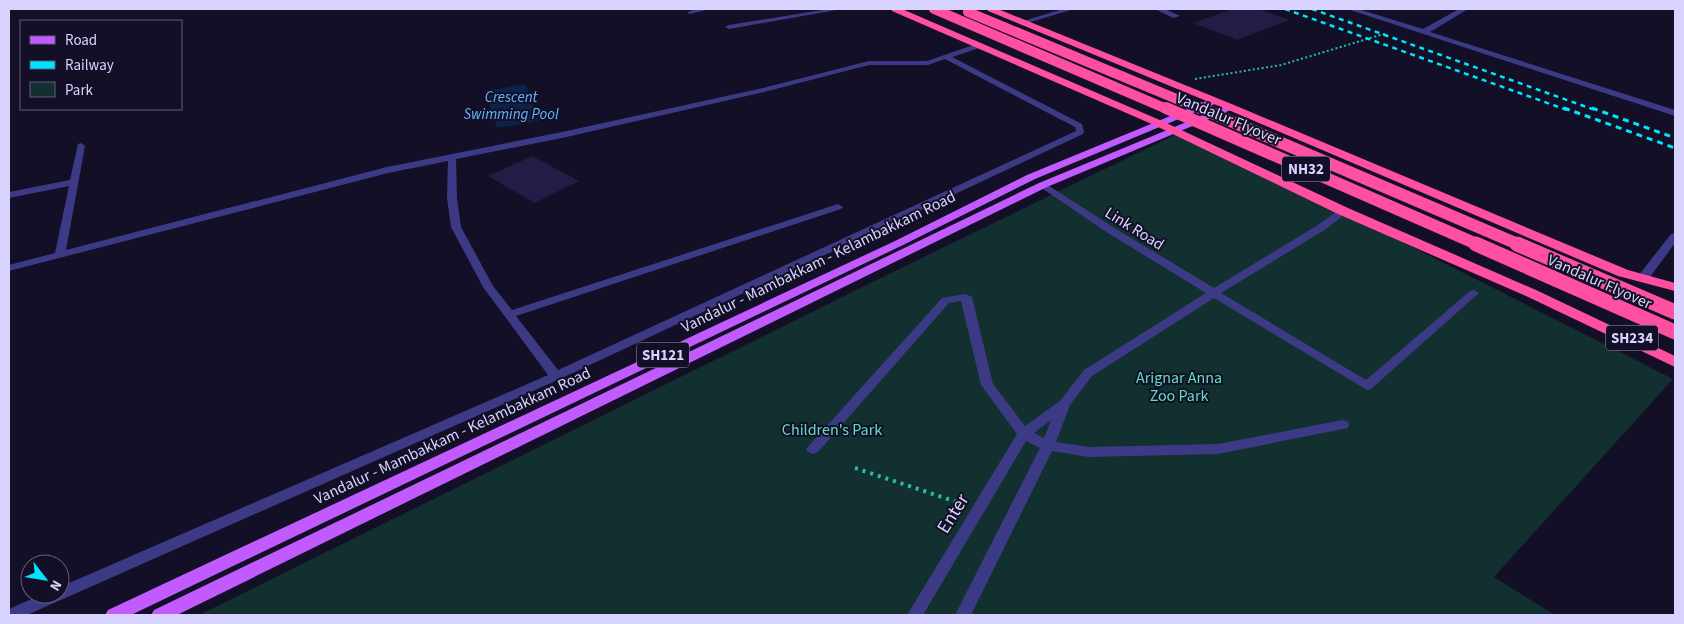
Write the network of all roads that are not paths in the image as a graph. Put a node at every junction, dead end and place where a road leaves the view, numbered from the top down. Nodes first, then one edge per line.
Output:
1 (707, 9) edge
2 (839, 9) edge
3 (895, 9) edge
4 (934, 9) edge
5 (960, 9) edge
6 (991, 9) edge
7 (1070, 9) edge
8 (1159, 9) edge
9 (1351, 9) edge
10 (1464, 9) edge
11 (690, 12) dead end
12 (1176, 16) dead end
13 (1024, 22) junction
14 (729, 28) dead end
15 (1424, 32) junction
16 (979, 45) junction
17 (946, 57) junction
18 (1214, 101) junction
19 (1230, 107) junction
20 (1675, 113) edge
21 (1158, 123) junction
22 (1174, 130) junction
23 (81, 146) dead end
24 (452, 157) junction
25 (74, 182) junction
26 (1043, 185) junction
27 (9, 195) edge
28 (838, 207) dead end
29 (1343, 211) junction
30 (1675, 236) edge
31 (60, 255) junction
32 (9, 268) edge
33 (1623, 273) junction
34 (1643, 278) junction
35 (1675, 287) edge
36 (1213, 293) junction
37 (1474, 293) dead end
38 (1675, 294) edge
39 (1675, 312) edge
40 (509, 315) junction
41 (1589, 321) junction
42 (1675, 332) edge
43 (1675, 355) edge
44 (1675, 362) edge
45 (556, 376) junction
46 (1064, 404) junction
47 (1343, 426) dead end
48 (1024, 434) junction
49 (1048, 446) junction
50 (813, 449) dead end
51 (70, 590) edge
52 (37, 604) edge
53 (11, 615) edge
54 (114, 615) edge
55 (160, 615) edge
56 (915, 615) edge
57 (963, 615) edge

1 - 11 lane
2 - 14 lane
3 - 16 highway
4 - 42 highway, Vandalur Flyover / NH32, bridge
5 - 39 highway, Vandalur Flyover / NH32, bridge
6 - 13 highway
7 - 13 street
8 - 12 street
9 - 15 street
10 - 15 street
13 - 18 highway
15 - 20 street
16 - 17 lane
16 - 21 highway
17 - 24 lane
17 - 45 lane
18 - 19 highway
18 - 21 main road, Vandalur - Mambakkam - Kelambakkam Road / SH121
19 - 22 main road, Vandalur - Mambakkam - Kelambakkam Road / SH121
19 - 33 highway
21 - 22 highway
21 - 54 main road, Vandalur - Mambakkam - Kelambakkam Road / SH121
22 - 26 main road, Vandalur - Mambakkam - Kelambakkam Road / SH121
22 - 29 highway
23 - 25 lane
24 - 31 lane
24 - 40 lane
25 - 27 lane
25 - 31 lane
26 - 36 lane, Link Road
26 - 55 main road, Vandalur - Mambakkam - Kelambakkam Road / SH121
28 - 40 lane
29 - 36 lane
29 - 41 highway
30 - 34 street
31 - 32 lane
33 - 34 highway
33 - 38 highway
34 - 35 highway
36 - 37 lane, Link Road
36 - 46 lane
40 - 45 lane
41 - 43 highway, SH234
41 - 44 highway
45 - 51 lane
46 - 48 lane
46 - 49 lane
47 - 49 lane
48 - 49 lane
48 - 50 lane
48 - 56 lane, Enter
49 - 57 lane
52 - 53 lane

